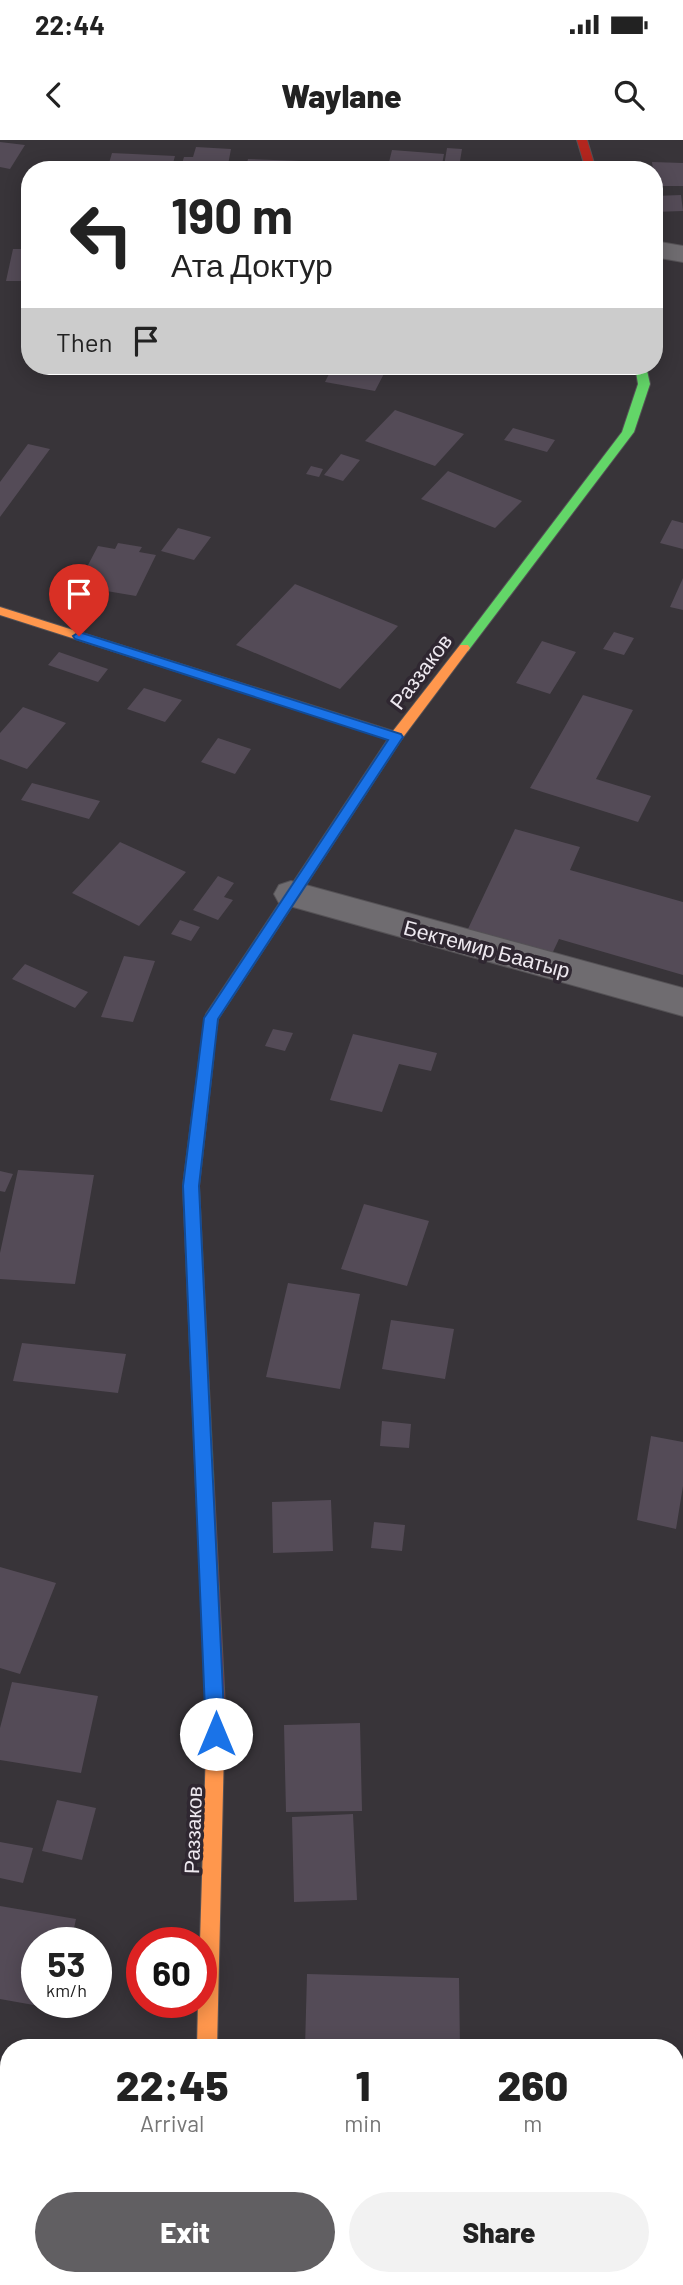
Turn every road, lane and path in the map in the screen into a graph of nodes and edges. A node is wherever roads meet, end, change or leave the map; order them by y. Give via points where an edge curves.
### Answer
1 (582, 140) edge
2 (588, 161) edge
3 (663, 251) edge
4 (683, 254) edge
5 (642, 375) edge
6 (0, 611) edge
7 (396, 737) junction
8 (291, 894) junction
9 (683, 1002) edge
10 (207, 2039) edge

1 - 2 main road
3 - 4 street
5 - 7 main road, Раззаков via 628,432
6 - 7 main road
7 - 8 main road, Раззаков
8 - 9 street, Бектемир Баатыр
8 - 10 main road, Раззаков via 211,1018 191,1186 216,1708

